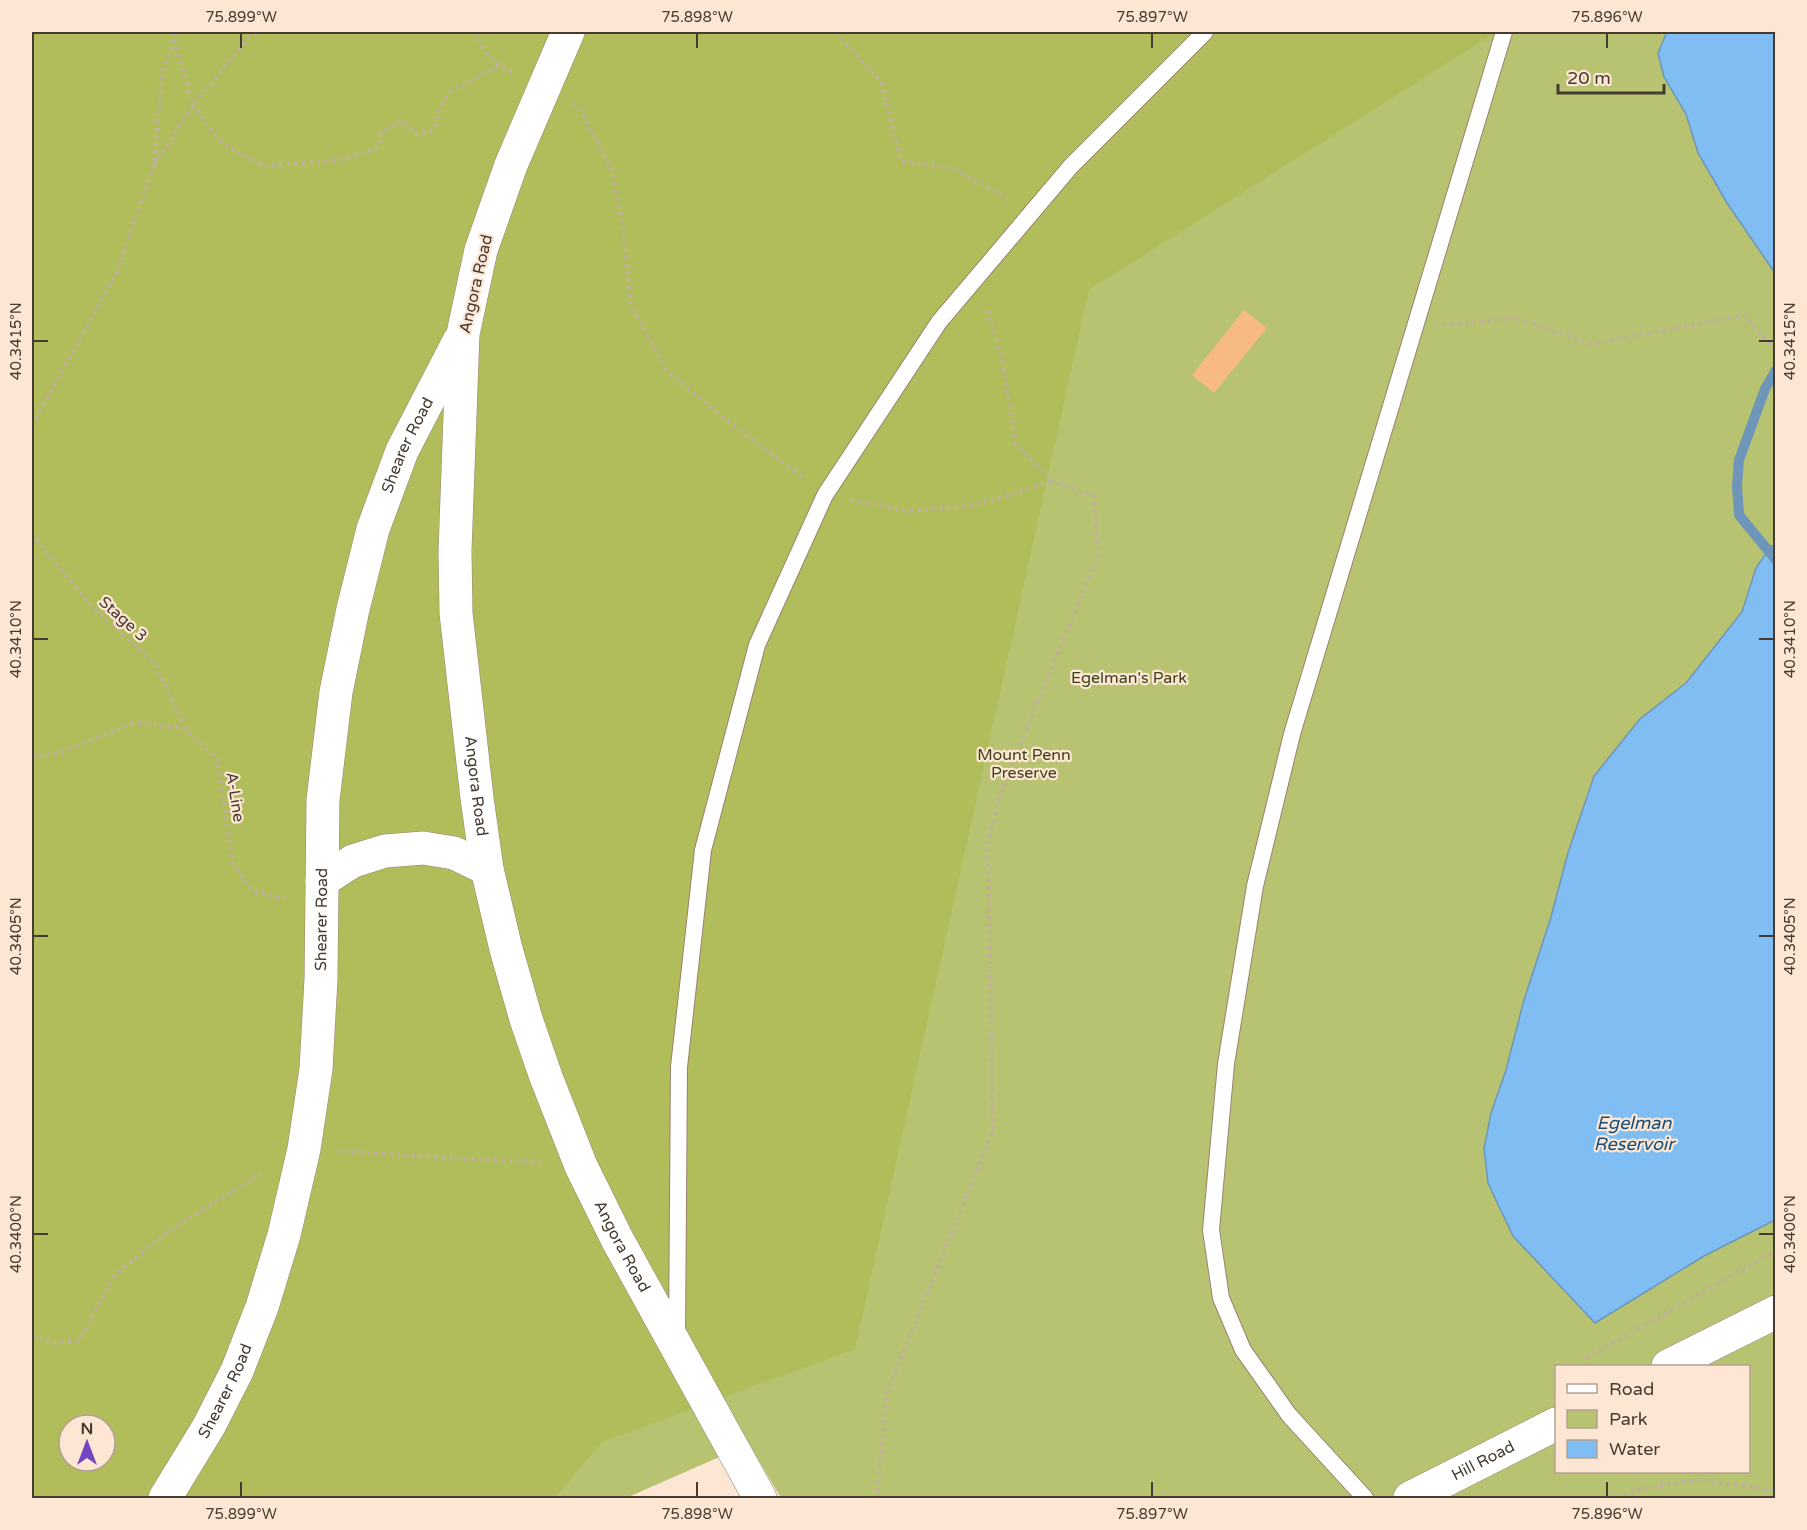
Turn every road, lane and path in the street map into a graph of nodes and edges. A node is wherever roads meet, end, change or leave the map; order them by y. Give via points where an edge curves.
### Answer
1 (172, 32) edge
2 (177, 32) edge
3 (257, 32) edge
4 (476, 32) edge
5 (568, 32) edge
6 (836, 32) edge
7 (1205, 32) edge
8 (1504, 32) edge
9 (175, 39) junction
10 (498, 66) junction
11 (544, 86) junction
12 (193, 106) junction
13 (154, 166) junction
14 (1032, 212) junction
15 (976, 278) junction
16 (1415, 328) junction
17 (463, 334) junction
18 (1776, 351) edge
19 (32, 425) edge
20 (1052, 481) junction
21 (825, 495) junction
22 (32, 534) edge
23 (185, 729) junction
24 (32, 756) edge
25 (487, 869) junction
26 (322, 881) junction
27 (304, 1149) junction
28 (581, 1166) junction
29 (1776, 1251) edge
30 (1776, 1312) edge
31 (32, 1335) edge
32 (677, 1348) junction
33 (1587, 1365) edge
34 (1670, 1365) edge
35 (1555, 1425) edge
36 (1776, 1490) edge
37 (165, 1498) edge
38 (760, 1498) edge
39 (877, 1498) edge
40 (1365, 1498) edge
41 (1410, 1498) edge
42 (1617, 1498) edge

1 - 9 path
2 - 9 path
3 - 12 path
4 - 10 path
5 - 11 street, Angora Road
6 - 14 path via 880,82 901,160 951,168
7 - 14 lane via 1071,166
8 - 16 lane
9 - 12 path
9 - 13 path via 162,75
10 - 11 path
10 - 12 path via 446,94 433,130 417,134 403,121 382,131 376,148 339,160 264,166 223,144
11 - 17 street, Angora Road via 481,250
11 - 21 path via 580,109 610,168 623,229 631,305 668,371
12 - 13 path
13 - 19 path via 116,274
14 - 15 lane
15 - 20 path via 1002,357 1015,442
15 - 21 lane via 939,322
16 - 18 path via 1516,318 1591,344 1744,315
16 - 40 lane via 1292,734 1255,886 1226,1064 1211,1230 1221,1298 1243,1350 1289,1415
17 - 25 street, Angora Road via 456,613
17 - 26 street, Shearer Road via 402,451 370,540 336,692 323,800
20 - 21 path via 974,506 906,511
20 - 39 path via 1094,496 1098,556 1000,794 988,843 993,1131 886,1395
21 - 32 lane via 757,645 703,850 679,1067
22 - 23 path, Stage 3 via 89,604 155,664
23 - 24 path via 136,722 56,754
23 - 26 path, A-Line via 217,759 233,863 252,891 281,898
25 - 26 street via 454,853 423,848 385,851 353,861
25 - 28 street, Angora Road via 526,1019
26 - 27 street, Shearer Road via 315,1069
27 - 28 path
27 - 31 path via 168,1231 114,1276 80,1340 54,1343
27 - 37 street, Shearer Road via 284,1235 237,1371
28 - 32 street, Angora Road
29 - 33 path via 1586,1358
30 - 34 street
32 - 38 street, Angora Road
35 - 41 street, Hill Road
36 - 42 path via 1698,1480 1641,1489

